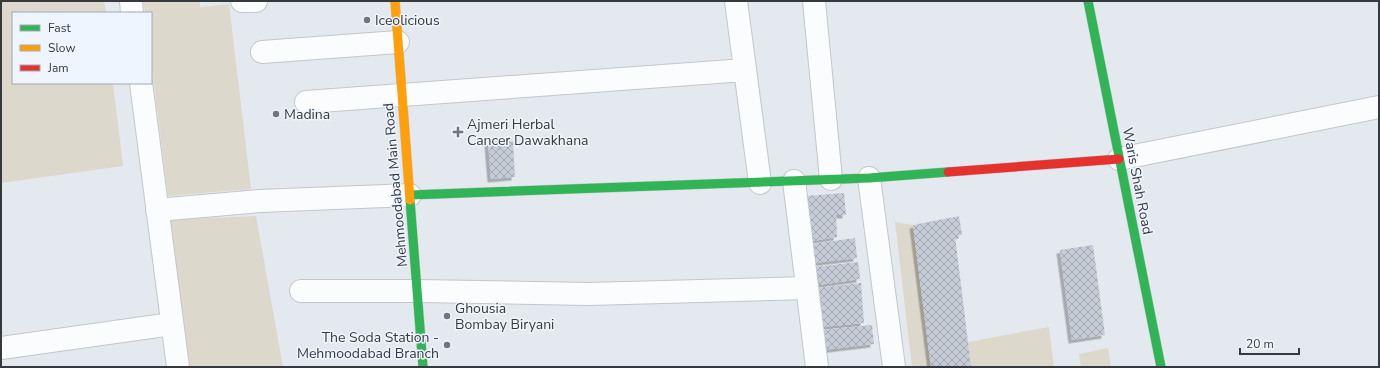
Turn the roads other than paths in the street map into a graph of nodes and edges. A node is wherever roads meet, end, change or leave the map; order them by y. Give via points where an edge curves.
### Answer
1 (131, 1) edge
2 (256, 1) edge
3 (395, 1) edge
4 (736, 1) edge
5 (814, 1) edge
6 (1088, 1) edge
7 (242, 2) edge
8 (132, 12) edge
9 (398, 42) junction
10 (262, 52) dead end
11 (745, 70) junction
12 (141, 84) edge
13 (402, 95) junction
14 (306, 102) dead end
15 (1379, 107) edge
16 (1119, 160) junction
17 (869, 178) junction
18 (831, 179) junction
19 (794, 181) junction
20 (760, 182) junction
21 (410, 195) junction
22 (158, 210) junction
23 (807, 288) junction
24 (301, 291) dead end
25 (418, 291) junction
26 (172, 324) junction
27 (1, 348) edge
28 (178, 367) edge
29 (423, 367) edge
30 (817, 367) edge
31 (894, 367) edge
32 (1161, 367) edge

1 - 8 street
2 - 7 street
3 - 9 main road, Mehmoodabad Main Road
4 - 11 street
5 - 18 street
6 - 16 main road, Waris Shah Road
9 - 10 street
9 - 13 main road, Mehmoodabad Main Road
11 - 13 street
11 - 20 street
12 - 22 street
13 - 14 street
13 - 21 main road, Mehmoodabad Main Road
15 - 16 street
16 - 17 main road
16 - 32 main road, Waris Shah Road
17 - 18 main road
17 - 31 street
18 - 19 main road
19 - 20 main road
19 - 23 street
20 - 21 main road
21 - 22 street via 260,201
21 - 25 main road, Mehmoodabad Main Road
22 - 26 street
23 - 25 street via 589,294
23 - 30 street
24 - 25 street
25 - 29 main road, Mehmoodabad Main Road
26 - 27 street
26 - 28 street

